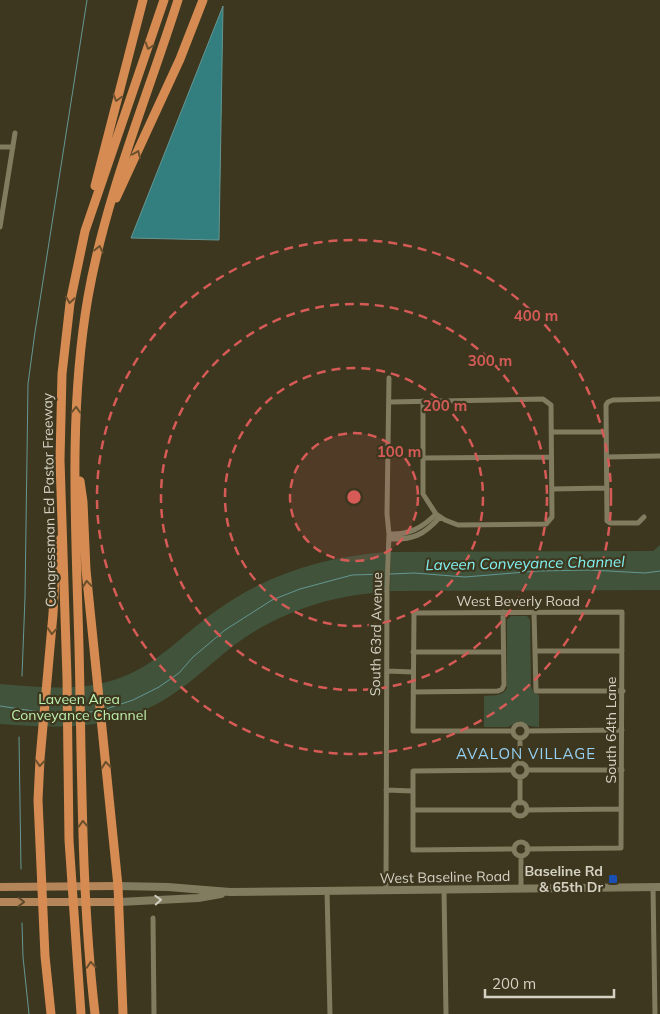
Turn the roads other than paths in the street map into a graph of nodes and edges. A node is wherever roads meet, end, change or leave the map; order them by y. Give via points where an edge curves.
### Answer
1 (143, 0) edge
2 (164, 0) edge
3 (178, 0) edge
4 (203, 0) edge
5 (15, 133) dead end
6 (0, 147) edge
7 (12, 147) junction
8 (108, 214) junction
9 (89, 218) junction
10 (0, 226) edge
11 (390, 378) dead end
12 (660, 399) edge
13 (423, 401) junction
14 (389, 402) junction
15 (551, 432) junction
16 (606, 432) junction
17 (660, 456) edge
18 (551, 457) junction
19 (607, 457) junction
20 (423, 458) junction
21 (75, 459) junction
22 (60, 460) junction
23 (607, 488) junction
24 (552, 489) junction
25 (438, 515) junction
26 (644, 517) dead end
27 (389, 537) junction
28 (503, 612) junction
29 (534, 612) junction
30 (622, 612) joint
31 (535, 651) junction
32 (622, 651) junction
33 (413, 652) junction
34 (503, 652) junction
35 (387, 671) junction
36 (413, 672) junction
37 (622, 691) junction
38 (413, 692) junction
39 (622, 730) junction
40 (513, 731) junction
41 (527, 731) junction
42 (520, 738) junction
43 (520, 763) junction
44 (513, 770) junction
45 (527, 770) junction
46 (622, 770) junction
47 (520, 777) junction
48 (386, 790) junction
49 (413, 790) junction
50 (520, 802) junction
51 (621, 809) junction
52 (413, 810) junction
53 (513, 810) junction
54 (527, 810) junction
55 (514, 849) junction
56 (527, 849) junction
57 (521, 856) junction
58 (41, 886) junction
59 (118, 886) junction
60 (0, 887) edge
61 (656, 887) edge
62 (521, 889) junction
63 (386, 890) junction
64 (444, 890) junction
65 (327, 891) junction
66 (230, 892) junction
67 (0, 902) edge
68 (42, 902) junction
69 (119, 902) junction
70 (153, 918) dead end
71 (51, 1014) edge
72 (81, 1014) edge
73 (96, 1014) edge
74 (123, 1014) edge
75 (154, 1014) edge
76 (330, 1014) edge
77 (446, 1014) edge
78 (655, 1014) edge

1 -> 9 highway
2 -> 9 highway, Congressman Ed Pastor Freeway
3 - 8 highway, Congressman Ed Pastor Freeway
8 -> 4 highway via 125,182
5 - 7 street
6 - 7 street
7 - 10 street
21 -> 8 highway, Congressman Ed Pastor Freeway via 82,334 88,293
9 -> 22 highway, Congressman Ed Pastor Freeway via 74,277 67,323
11 - 14 street, South 63rd Avenue
12 - 16 street via 608,402
13 - 14 street
13 - 15 street via 543,400 551,405
13 - 20 street
14 - 27 street, South 63rd Avenue
15 - 16 street
15 - 18 street
16 - 19 street
17 - 19 street
18 - 20 street
18 - 24 street
19 - 23 street
20 - 25 street via 424,494
59 -> 21 highway via 86,570 83,502
73 -> 21 highway, Congressman Ed Pastor Freeway via 85,872
22 -> 58 highway via 53,614 38,800
22 - 72 highway, Congressman Ed Pastor Freeway via 70,873
23 - 24 street
23 - 26 street via 610,523 638,523
24 - 25 street via 552,517 546,524 458,525
25 - 27 street via 432,526 419,535 399,539
27 - 35 street, South 63rd Avenue
28 - 29 street, West Beverly Road
28 - 33 street, West Beverly Road via 414,613
28 - 34 street
29 - 30 street, West Beverly Road
29 - 31 street
30 - 32 street, South 64th Lane
31 - 32 street
31 - 37 street via 536,691
32 - 37 street, South 64th Lane
33 - 34 street
33 - 36 street
34 - 38 street via 504,685 498,691
35 - 36 street
35 - 48 street, South 63rd Avenue
36 - 38 street
37 - 39 street, South 64th Lane
38 - 40 street via 413,731
39 - 41 street
39 - 46 street, South 64th Lane
40 - 41 street via 521,724
40 - 42 street
41 - 42 street
42 - 43 street
43 - 44 street
43 - 45 street
44 - 47 street
44 - 49 street via 413,771
45 - 46 street
45 - 47 street
46 - 51 street, South 64th Lane
47 - 50 street
48 - 49 street
48 - 63 street, South 63rd Avenue
49 - 52 street
50 - 53 street
50 - 54 street via 526,805
51 - 54 street
51 - 56 street, South 64th Lane via 621,848
52 - 53 street
52 - 55 street via 413,850
53 - 54 street via 519,816 526,814
55 - 56 street via 516,844 522,843
55 - 57 street
56 - 57 street
57 - 62 street
58 - 59 main road
58 - 60 main road
58 - 68 highway
59 - 66 main road, West Baseline Road
59 - 69 highway
61 - 62 main road, West Baseline Road
61 - 78 street
62 - 64 main road, West Baseline Road
63 - 64 main road, West Baseline Road
63 - 65 main road, West Baseline Road
64 - 77 street
65 - 66 main road, West Baseline Road
65 - 76 street
69 -> 66 main road, West Baseline Road via 198,898
67 -> 68 main road
68 - 69 main road
68 - 71 highway
69 - 74 highway
70 - 75 street

